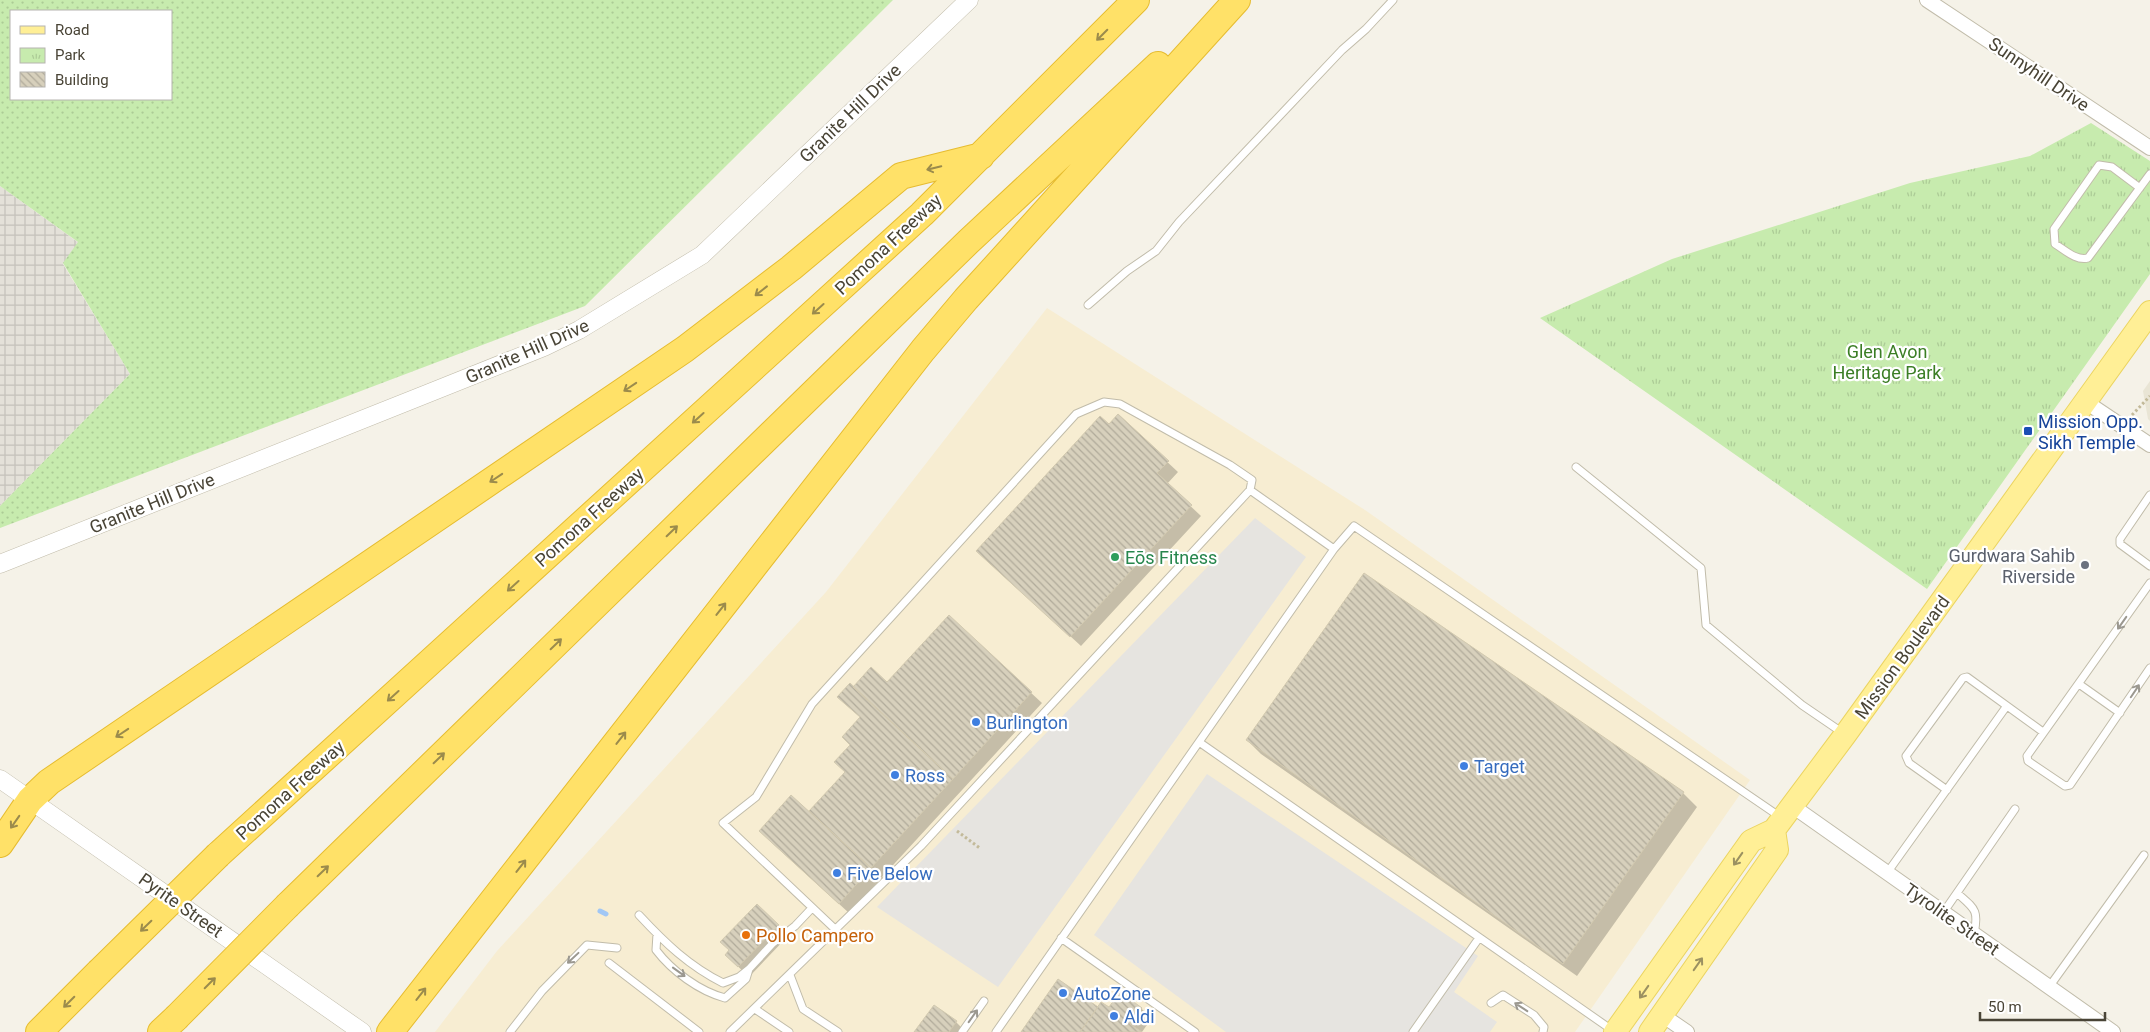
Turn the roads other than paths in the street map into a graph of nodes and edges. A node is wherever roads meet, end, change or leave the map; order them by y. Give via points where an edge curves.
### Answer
1 (969, 0) edge
2 (1136, 0) edge
3 (1227, 0) edge
4 (1238, 0) edge
5 (1393, 0) edge
6 (1927, 0) edge
7 (2150, 148) edge
8 (981, 156) junction
9 (2150, 174) edge
10 (2140, 188) junction
11 (1088, 305) dead end
12 (2150, 312) edge
13 (2086, 402) junction
14 (2150, 445) edge
15 (1576, 467) dead end
16 (1250, 490) junction
17 (2150, 495) edge
18 (1334, 549) junction
19 (0, 564) edge
20 (2150, 566) edge
21 (2150, 583) edge
22 (2150, 668) edge
23 (2079, 684) junction
24 (2006, 707) junction
25 (2120, 713) junction
26 (2043, 732) junction
27 (1845, 735) junction
28 (1198, 742) junction
29 (0, 779) edge
30 (1947, 790) junction
31 (30, 800) junction
32 (2015, 810) dead end
33 (1782, 818) junction
34 (0, 844) edge
35 (2144, 856) dead end
36 (1887, 874) junction
37 (1957, 893) junction
38 (812, 908) junction
39 (1943, 913) junction
40 (640, 915) dead end
41 (836, 930) junction
42 (657, 934) junction
43 (1974, 935) junction
44 (1061, 938) junction
45 (1479, 938) junction
46 (617, 948) dead end
47 (609, 963) dead end
48 (749, 969) junction
49 (790, 975) junction
50 (2049, 987) junction
51 (984, 1001) dead end
52 (1491, 1003) dead end
53 (755, 1009) junction
54 (1656, 1023) edge
55 (169, 1025) edge
56 (690, 1025) junction
57 (39, 1032) edge
58 (362, 1032) edge
59 (390, 1032) edge
60 (510, 1032) edge
61 (685, 1032) edge
62 (700, 1032) edge
63 (730, 1032) edge
64 (789, 1032) edge
65 (838, 1032) edge
66 (962, 1032) edge
67 (996, 1032) edge
68 (1195, 1032) edge
69 (1413, 1032) edge
70 (1543, 1032) edge
71 (1615, 1032) edge
72 (1687, 1032) edge
73 (2113, 1032) edge

1 - 19 street, Granite Hill Drive via 702,255 579,330 429,394
2 -> 8 highway, Pomona Freeway
55 -> 3 highway, bridge via 968,242
59 -> 4 highway via 923,350
5 - 11 lane via 1342,50 1156,251
6 - 7 street, Sunnyhill Drive
8 -> 31 highway via 901,176 791,268 685,350 48,782
8 -> 57 highway, Pomona Freeway, bridge via 922,214 218,855
9 - 10 lane
10 - 10 lane via 2088,258 2083,260 2073,256 2055,244 2054,230 2099,164 2112,167
12 - 13 main road, Mission Boulevard
13 - 14 street
13 - 27 main road, Mission Boulevard
15 - 27 lane via 1701,568 1706,625 1802,705
16 - 18 lane
16 - 38 lane via 1252,480 1230,464 1120,404 1104,402 1076,414 812,704 756,797 723,823
16 - 41 lane via 921,846
17 - 20 lane via 2120,539 2120,544
18 - 28 lane
18 - 33 lane via 1354,526
21 -> 23 lane
25 -> 22 lane
23 - 25 lane
23 - 26 lane
24 - 26 lane
24 - 30 lane
24 - 30 lane via 1966,677 1963,678 1906,756 1909,763
25 - 26 lane via 2070,785 2065,786 2028,761 2027,756
27 - 33 main road, Mission Boulevard
28 - 44 lane
28 - 45 lane
29 - 31 street, Pyrite Street
30 - 36 lane
31 -> 34 highway
31 - 58 street, Pyrite Street
32 - 37 lane
33 - 36 street, Tyrolite Street
54 -> 33 main road via 1777,850
33 -> 71 main road, Mission Boulevard via 1751,841
35 - 50 lane
36 - 39 street, Tyrolite Street
37 - 39 lane
37 - 43 lane via 1974,908 1977,918
38 - 41 lane
38 - 48 lane
39 - 43 street, Tyrolite Street
40 - 42 lane
41 - 49 lane
42 - 48 lane via 689,963 723,983
42 -> 48 lane via 656,950 666,963 712,994 725,998 746,978
43 - 50 street, Tyrolite Street
44 - 67 lane
44 - 68 lane
45 - 69 lane
45 - 71 lane
46 -> 60 lane via 587,945 542,991
47 - 56 lane
49 - 53 lane
49 - 65 lane via 803,1009
50 - 73 street, Tyrolite Street
66 -> 51 lane
70 -> 52 lane via 1544,1027 1534,1015 1503,995
53 - 63 lane
53 - 64 lane
54 - 72 street
56 - 61 lane
56 - 62 lane

